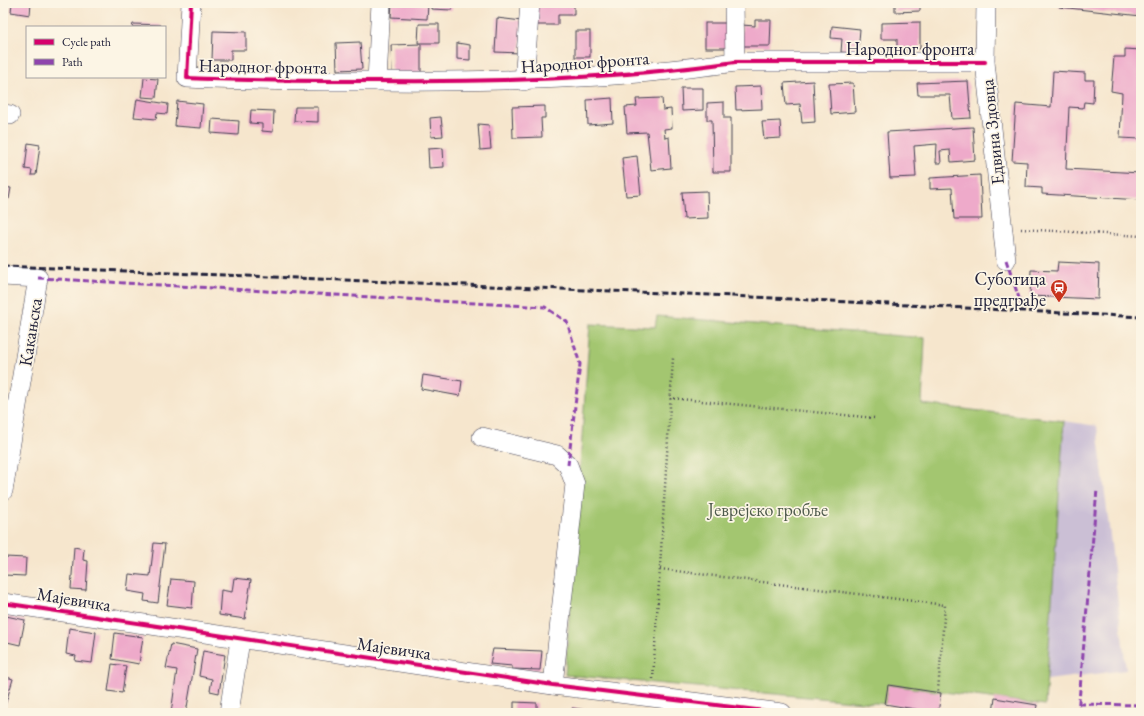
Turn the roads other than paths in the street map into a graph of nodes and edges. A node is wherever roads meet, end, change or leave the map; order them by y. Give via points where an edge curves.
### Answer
1 (192, 3) edge
2 (381, 3) edge
3 (530, 3) edge
4 (734, 3) edge
5 (986, 3) edge
6 (735, 62) junction
7 (985, 62) junction
8 (377, 81) junction
9 (524, 81) junction
10 (1006, 260) dead end
11 (3, 276) edge
12 (482, 437) dead end
13 (3, 491) edge
14 (3, 603) edge
15 (240, 640) junction
16 (553, 685) junction
17 (229, 713) edge
18 (782, 713) edge

1 - 8 street, Народног фронта via 187,78 247,81
2 - 8 street
3 - 9 street, Народног фронта
4 - 6 street
5 - 7 street, Едвина Здовца
6 - 7 street, Народног фронта
6 - 9 street, Народног фронта via 702,67
7 - 10 street, Едвина Здовца
8 - 9 street, Народног фронта
11 - 13 street, Какањска via 38,278
12 - 16 street via 556,455 568,465 575,484
14 - 15 street, Мајевичка
15 - 16 street, Мајевичка
15 - 17 street
16 - 18 street, Мајевичка

